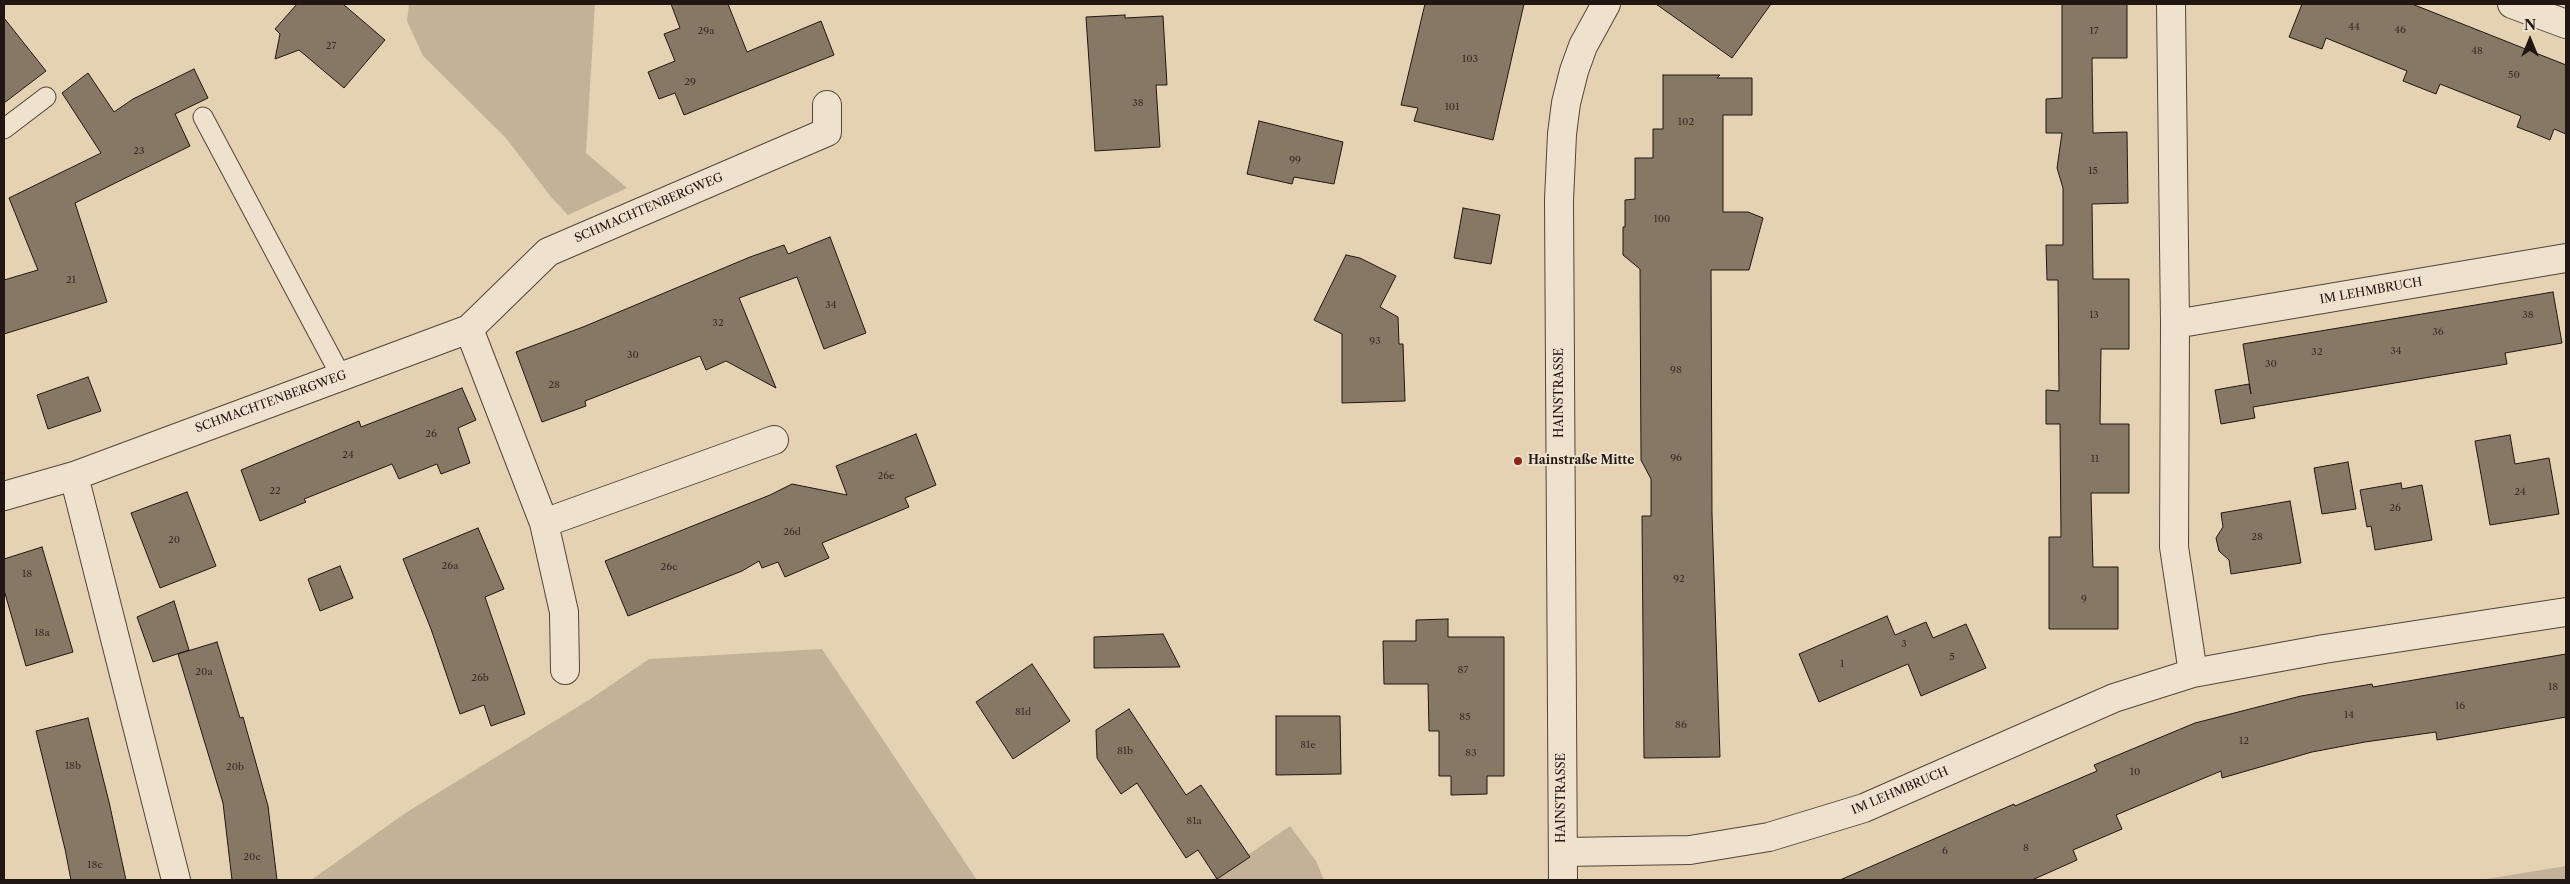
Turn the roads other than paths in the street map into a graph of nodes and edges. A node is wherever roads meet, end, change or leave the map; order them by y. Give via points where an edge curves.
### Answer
1 (1606, 4) edge
2 (2171, 4) edge
3 (2512, 4) edge
4 (2566, 24) edge
5 (46, 97) dead end
6 (827, 105) dead end
7 (202, 117) dead end
8 (4, 129) edge
9 (2566, 258) edge
10 (2175, 324) junction
11 (469, 329) junction
12 (342, 376) junction
13 (774, 440) dead end
14 (74, 476) junction
15 (4, 496) edge
16 (544, 523) junction
17 (2566, 612) edge
18 (565, 670) dead end
19 (2193, 673) junction
20 (1563, 852) junction
21 (176, 880) edge
22 (1563, 880) edge

1 - 20 street, HAINSTRASSE via 1583,46 1574,72 1562,134 1559,210
2 - 10 street
3 - 4 street
5 - 8 lane
6 - 11 street, SCHMACHTENBERGWEG via 827,132 548,252
7 - 12 lane
9 - 10 street, IM LEHMBRUCH
10 - 19 street via 2174,547
11 - 12 street, SCHMACHTENBERGWEG
11 - 16 street
12 - 14 street, SCHMACHTENBERGWEG
13 - 16 street
14 - 15 street, SCHMACHTENBERGWEG
14 - 21 street
16 - 18 street via 564,612
17 - 19 street, IM LEHMBRUCH via 2324,649
19 - 20 street, IM LEHMBRUCH via 2114,698 1864,808 1769,837 1690,850
20 - 22 street, HAINSTRASSE

